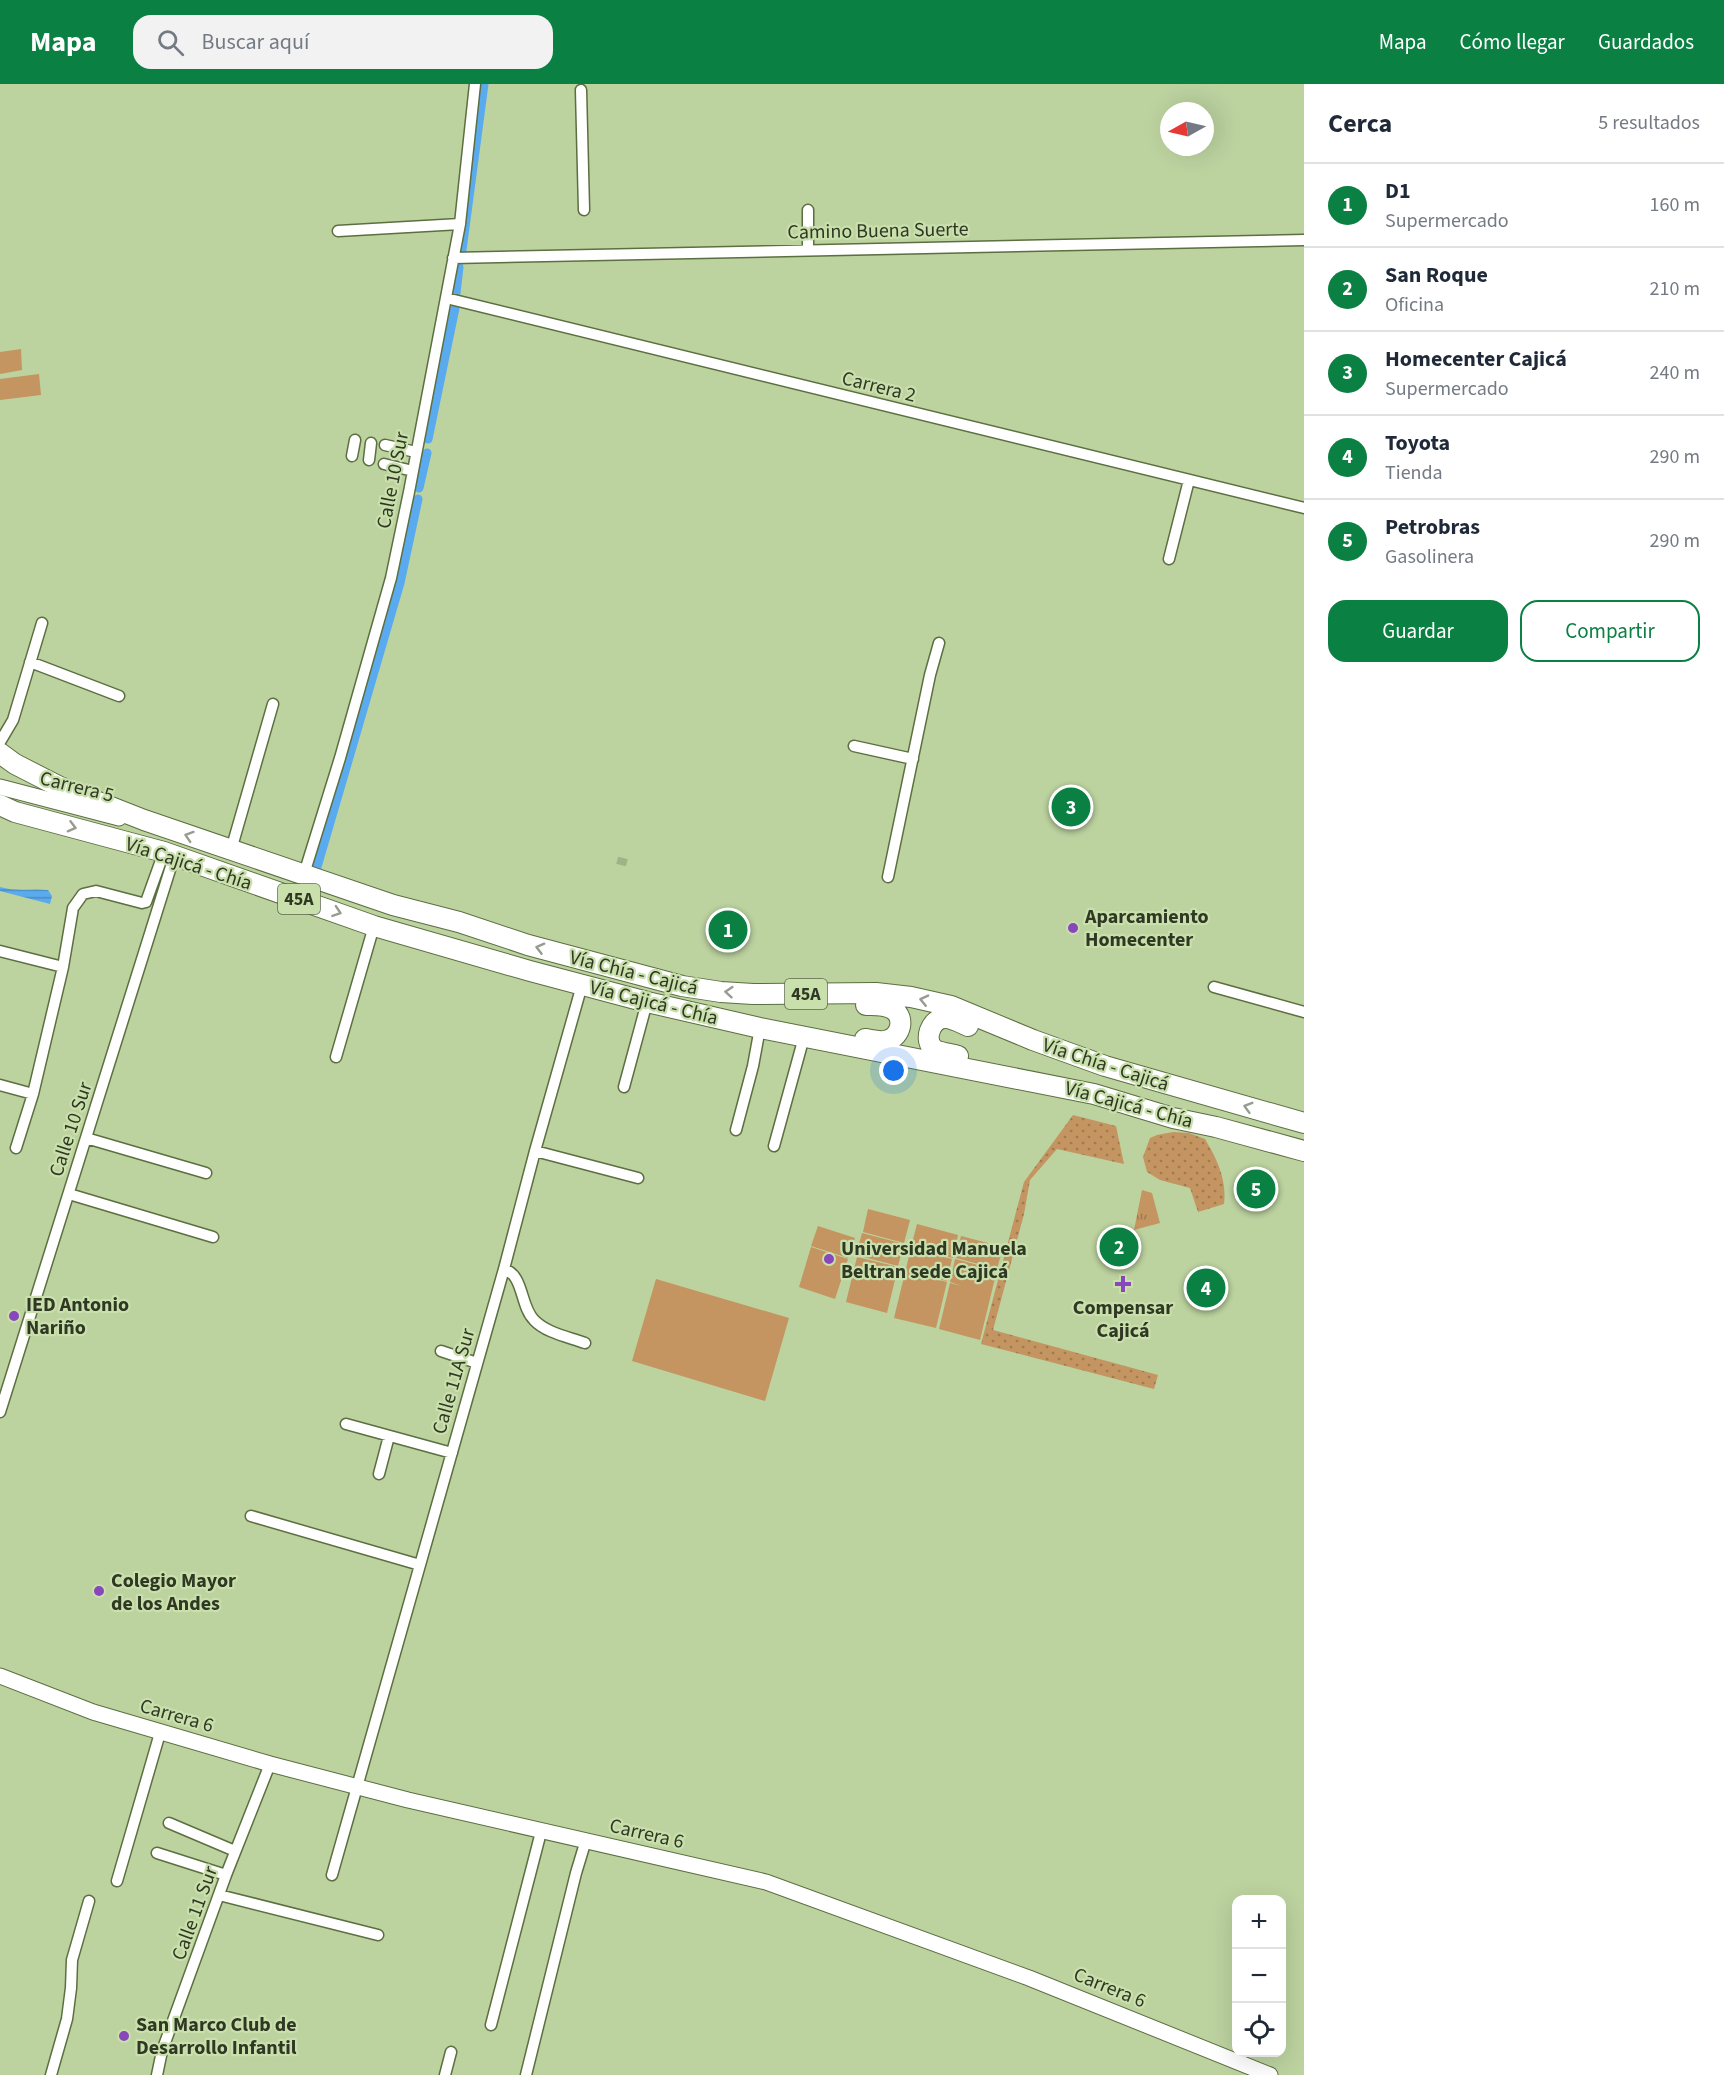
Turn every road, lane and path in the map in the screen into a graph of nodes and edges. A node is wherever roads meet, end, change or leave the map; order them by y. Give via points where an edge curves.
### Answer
1 (475, 84) edge
2 (581, 90) dead end
3 (584, 210) dead end
4 (808, 210) dead end
5 (460, 224) junction
6 (338, 231) dead end
7 (1304, 240) edge
8 (808, 249) junction
9 (453, 258) junction
10 (446, 298) junction
11 (355, 440) dead end
12 (371, 443) dead end
13 (417, 452) junction
14 (352, 456) dead end
15 (369, 460) dead end
16 (413, 471) junction
17 (1189, 480) junction
18 (1304, 508) edge
19 (1169, 559) dead end
20 (42, 623) dead end
21 (939, 643) dead end
22 (30, 662) junction
23 (119, 696) dead end
24 (273, 704) dead end
25 (0, 742) edge
26 (854, 746) dead end
27 (0, 753) edge
28 (914, 759) junction
29 (4, 801) edge
30 (144, 820) junction
31 (231, 850) junction
32 (169, 854) junction
33 (304, 874) junction
34 (888, 876) dead end
35 (374, 926) junction
36 (0, 951) edge
37 (63, 968) junction
38 (582, 985) junction
39 (1214, 987) dead end
40 (790, 994) junction
41 (647, 1002) junction
42 (1304, 1012) edge
43 (760, 1028) junction
44 (810, 1038) junction
45 (1033, 1040) junction
46 (336, 1057) dead end
47 (0, 1085) edge
48 (624, 1086) dead end
49 (33, 1094) junction
50 (1120, 1102) junction
51 (1304, 1123) edge
52 (736, 1130) dead end
53 (86, 1138) junction
54 (774, 1146) dead end
55 (16, 1148) dead end
56 (535, 1150) junction
57 (1304, 1151) edge
58 (206, 1173) dead end
59 (638, 1178) dead end
60 (69, 1194) junction
61 (213, 1238) dead end
62 (504, 1269) junction
63 (585, 1342) dead end
64 (441, 1351) dead end
65 (477, 1363) junction
66 (0, 1412) edge
67 (346, 1424) dead end
68 (389, 1436) junction
69 (452, 1453) junction
70 (379, 1474) dead end
71 (251, 1516) dead end
72 (420, 1565) junction
73 (0, 1676) edge
74 (160, 1733) junction
75 (270, 1764) junction
76 (357, 1786) junction
77 (169, 1823) dead end
78 (541, 1832) junction
79 (586, 1840) junction
80 (235, 1851) junction
81 (157, 1853) dead end
82 (226, 1875) junction
83 (332, 1875) dead end
84 (117, 1881) dead end
85 (219, 1895) junction
86 (89, 1901) dead end
87 (378, 1935) dead end
88 (491, 2025) dead end
89 (451, 2052) dead end
90 (51, 2075) edge
91 (157, 2075) edge
92 (445, 2075) edge
93 (526, 2075) edge
94 (1270, 2075) edge

1 - 5 street, Calle 10 Sur
2 - 3 street
4 - 8 street
5 - 6 street
5 - 9 street, Calle 10 Sur
7 - 8 street, Camino Buena Suerte
8 - 9 street, Camino Buena Suerte
9 - 10 street, Calle 10 Sur
10 - 13 street, Calle 10 Sur
10 - 17 street, Carrera 2
11 - 14 street
12 - 15 street
13 - 16 street, Calle 10 Sur
13 - 16 street via 390,446 388,465
16 - 33 street, Calle 10 Sur via 388,588
17 - 18 street, Carrera 2
17 - 19 street
20 - 22 street
21 - 28 street
22 - 23 street
22 - 25 street via 14,720
24 - 31 street
26 - 28 street
27 - 30 highway, 45A via 60,787
28 - 34 street
29 - 30 main road, Carrera 5 / 45A
29 -> 32 highway, Vía Cajicá - Chía / 45A
31 -> 30 highway, Vía Chía - Cajicá / 45A
31 - 33 highway, Vía Chía - Cajicá / 45A
32 -> 35 highway, Vía Cajicá - Chía / 45A
32 - 37 street via 146,902 96,891 83,894 73,908
32 - 53 street, Calle 10 Sur
40 -> 33 highway, Vía Chía - Cajicá / 45A via 682,986 528,945
35 - 38 highway, Vía Cajicá - Chía / 45A
35 - 46 street
36 - 37 street
37 - 49 street
38 - 41 highway, Vía Cajicá - Chía / 45A
38 - 56 street, Calle 11A Sur
39 - 42 street
40 - 44 highway via 810,1004 881,1005 893,1009 900,1024 894,1037 886,1041 829,1033
45 -> 40 highway, Vía Chía - Cajicá / 45A via 951,1006 911,997 876,993
41 - 43 highway, Vía Cajicá - Chía / 45A
41 - 48 street
43 - 44 highway, Vía Cajicá - Chía / 45A
43 - 52 street
44 - 50 highway, Vía Cajicá - Chía / 45A via 1048,1083
44 - 54 street
45 - 50 highway via 1007,1042 945,1018 937,1020 928,1035 935,1050 1107,1088
51 -> 45 highway, Vía Chía - Cajicá / 45A via 1105,1066
47 - 49 street
49 - 55 street
50 - 57 highway, Vía Cajicá - Chía / 45A
53 - 58 street
53 - 60 street, Calle 10 Sur
56 - 59 street
56 - 62 street, Calle 11A Sur
60 - 61 street
60 - 66 street, Calle 10 Sur
62 - 63 street via 514,1275 534,1320 558,1334
62 - 65 street, Calle 11A Sur
64 - 65 street
65 - 69 street, Calle 11A Sur
67 - 68 street
68 - 69 street
68 - 70 street
69 - 72 street, Calle 11A Sur
71 - 72 street
72 - 76 street, Calle 11A Sur
73 - 74 main road, Carrera 6
74 - 75 main road, Carrera 6
74 - 84 street
75 - 76 main road, Carrera 6
75 - 80 street, Calle 11 Sur
76 - 78 main road, Carrera 6
76 - 83 street, Calle 11A Sur
77 - 80 street
78 - 79 main road, Carrera 6
78 - 88 street
79 - 93 street
79 - 94 main road, Carrera 6 via 766,1882 1029,1977
80 - 82 street, Calle 11 Sur
81 - 82 street
82 - 85 street, Calle 11 Sur
85 - 87 street
85 - 91 street, Calle 11 Sur via 162,2051
86 - 90 street via 72,1960 67,2019
89 - 92 street

